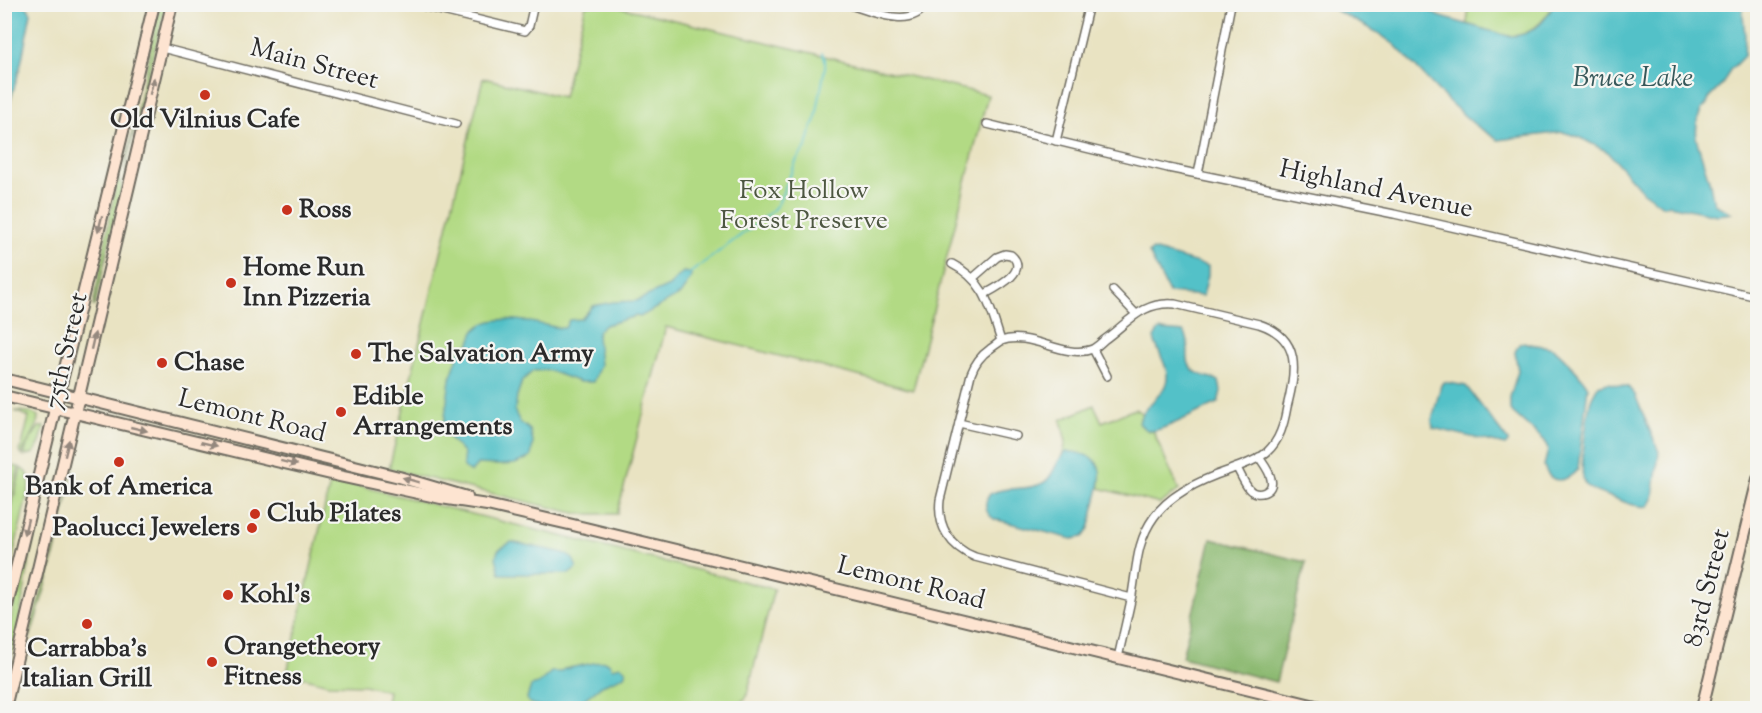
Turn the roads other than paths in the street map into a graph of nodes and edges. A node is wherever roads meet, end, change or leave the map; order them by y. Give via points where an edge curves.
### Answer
1 (172, 4) edge
2 (414, 4) edge
3 (534, 4) edge
4 (847, 4) edge
5 (925, 4) edge
6 (1089, 4) edge
7 (1231, 4) edge
8 (150, 7) edge
9 (162, 48) junction
10 (456, 124) dead end
11 (987, 124) dead end
12 (1056, 141) junction
13 (116, 156) junction
14 (1198, 174) junction
15 (129, 184) junction
16 (952, 264) dead end
17 (973, 278) junction
18 (1113, 290) dead end
19 (985, 294) junction
20 (1758, 297) edge
21 (1136, 314) junction
22 (1001, 341) junction
23 (1093, 349) junction
24 (1107, 376) dead end
25 (4, 379) edge
26 (58, 393) junction
27 (4, 396) edge
28 (79, 398) junction
29 (54, 409) junction
30 (75, 413) junction
31 (959, 423) junction
32 (1016, 436) dead end
33 (1259, 457) junction
34 (1237, 468) junction
35 (1758, 479) edge
36 (487, 504) junction
37 (1131, 598) junction
38 (4, 618) edge
39 (1118, 658) junction
40 (5, 708) edge
41 (1324, 708) edge
42 (1702, 708) edge

1 - 9 main road, 75th Street
2 - 3 street via 525,32
4 - 5 street via 903,19 915,16
6 - 12 street
7 - 14 street
8 - 13 main road, 75th Street
9 - 10 street, Main Street
15 -> 9 main road, 75th Street
11 - 12 street, Highland Avenue
12 - 14 street, Highland Avenue
13 - 15 main road via 120,173
13 -> 26 main road, 75th Street
14 - 20 street, Highland Avenue
28 -> 15 main road, 75th Street
16 - 17 street
17 - 19 street
17 - 19 street via 1001,255 1015,258 1014,275
18 - 21 street
19 - 22 street
21 - 23 street
21 - 33 street via 1157,305 1175,304 1259,324 1288,345 1294,381 1287,409 1277,440
22 - 23 street via 1022,340 1073,351
22 - 31 street via 977,361
23 - 24 street
25 - 26 main road, Lemont Road
26 - 28 main road, Lemont Road
26 - 29 main road, 75th Street
27 - 29 main road, Lemont Road
28 - 30 main road, 75th Street
36 -> 28 main road, Lemont Road via 399,477
29 - 30 main road, Lemont Road
29 -> 38 main road, 75th Street
30 -> 36 main road, Lemont Road via 403,491
40 -> 30 main road, 75th Street
31 - 32 street
31 - 37 street via 940,500 943,530 956,546 980,558
33 - 34 street
33 - 34 street via 1272,479 1267,492 1251,491
34 - 37 street via 1181,492 1154,517 1140,543
35 - 42 main road, 83rd Street
36 - 39 main road, Lemont Road
37 - 39 street
39 - 41 main road, Lemont Road

